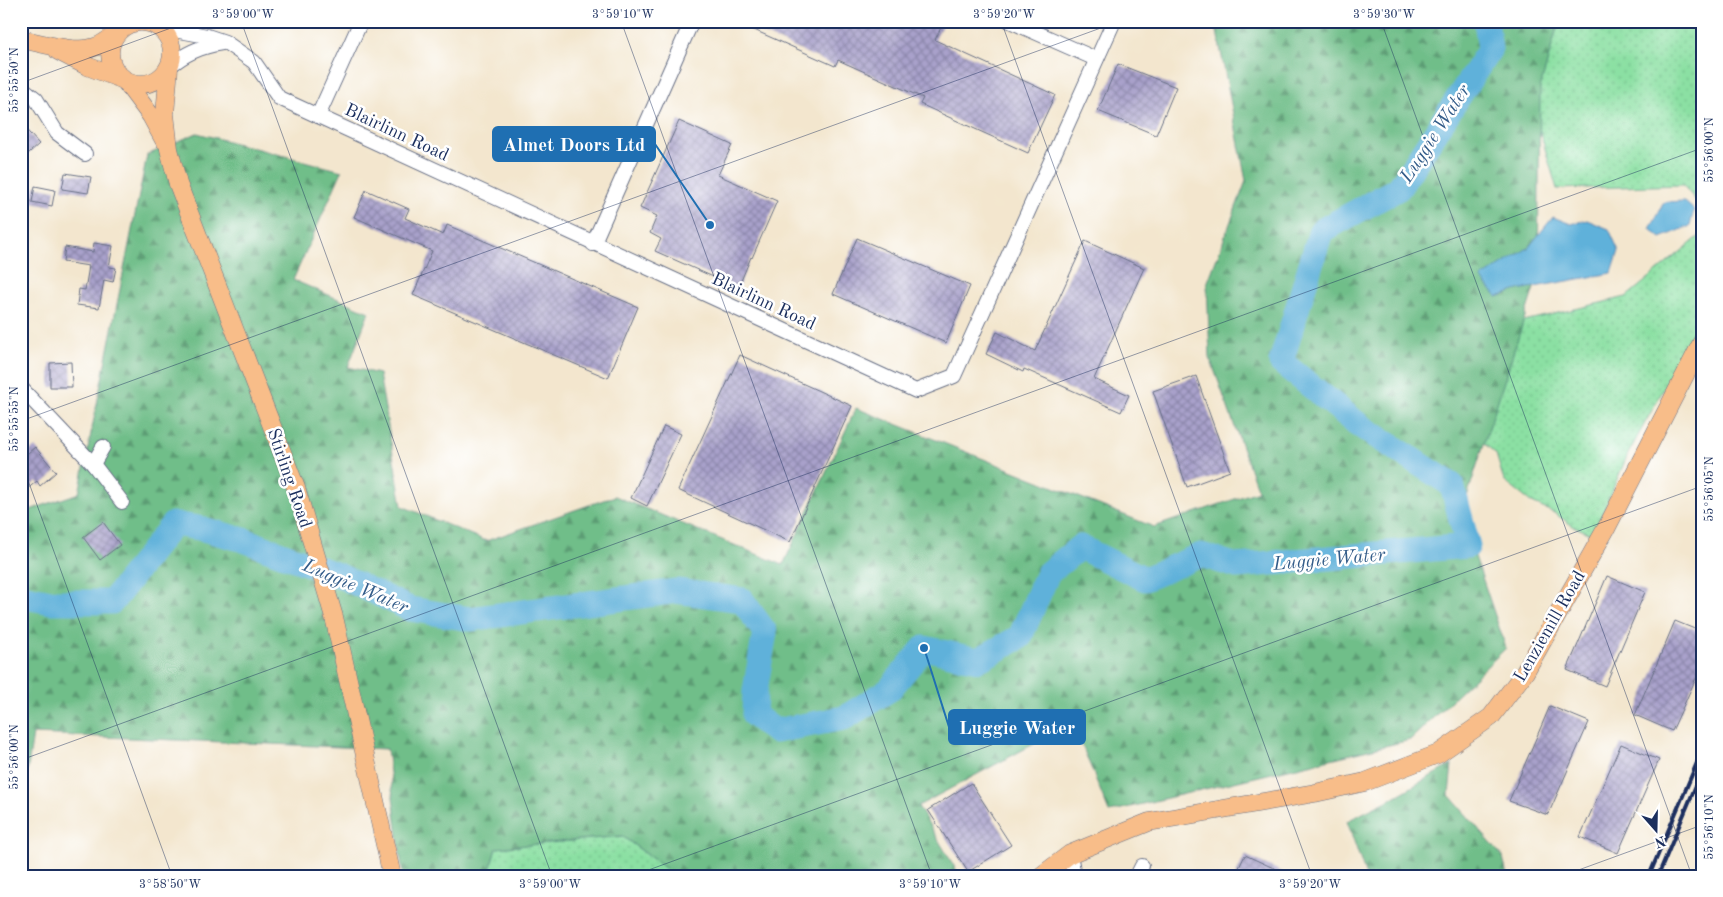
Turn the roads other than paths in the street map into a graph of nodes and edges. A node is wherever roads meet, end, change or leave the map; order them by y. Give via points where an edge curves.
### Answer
1 (361, 21) edge
2 (692, 21) edge
3 (1010, 21) edge
4 (1114, 21) edge
5 (158, 26) junction
6 (115, 35) junction
7 (21, 39) edge
8 (225, 42) junction
9 (44, 44) junction
10 (1096, 60) junction
11 (169, 68) junction
12 (124, 80) junction
13 (21, 87) edge
14 (318, 116) junction
15 (169, 149) junction
16 (85, 154) dead end
17 (594, 244) junction
18 (1702, 342) edge
19 (21, 388) edge
20 (103, 447) dead end
21 (93, 464) junction
22 (122, 502) dead end
23 (1070, 854) junction
24 (392, 876) edge
25 (1041, 876) edge
26 (1074, 876) edge

1 - 14 street
2 - 17 street
3 - 10 street
4 - 10 street, Blairlinn Road
5 - 6 main road via 136,22
5 - 8 street, Blairlinn Road
5 - 11 main road via 172,46
6 - 9 main road via 88,49
6 - 12 main road via 110,45 110,58 112,67
7 - 9 main road
8 - 11 street via 190,52
8 - 14 street, Blairlinn Road via 254,62 279,98
9 - 12 main road
10 - 17 street, Blairlinn Road via 954,376 916,391
11 - 12 main road via 162,77 149,84
11 - 15 main road, Stirling Road via 164,102
12 - 15 main road, Stirling Road via 151,116
13 - 16 street via 36,98 57,132
14 - 17 street, Blairlinn Road
15 - 24 main road, Stirling Road via 178,184 296,488 334,617
18 - 23 main road, Lenziemill Road via 1607,527 1526,672 1491,717 1438,754 1365,782 1149,822
19 - 21 street
20 - 21 street
21 - 22 street
23 - 25 main road, Lenziemill Road
23 - 26 street

